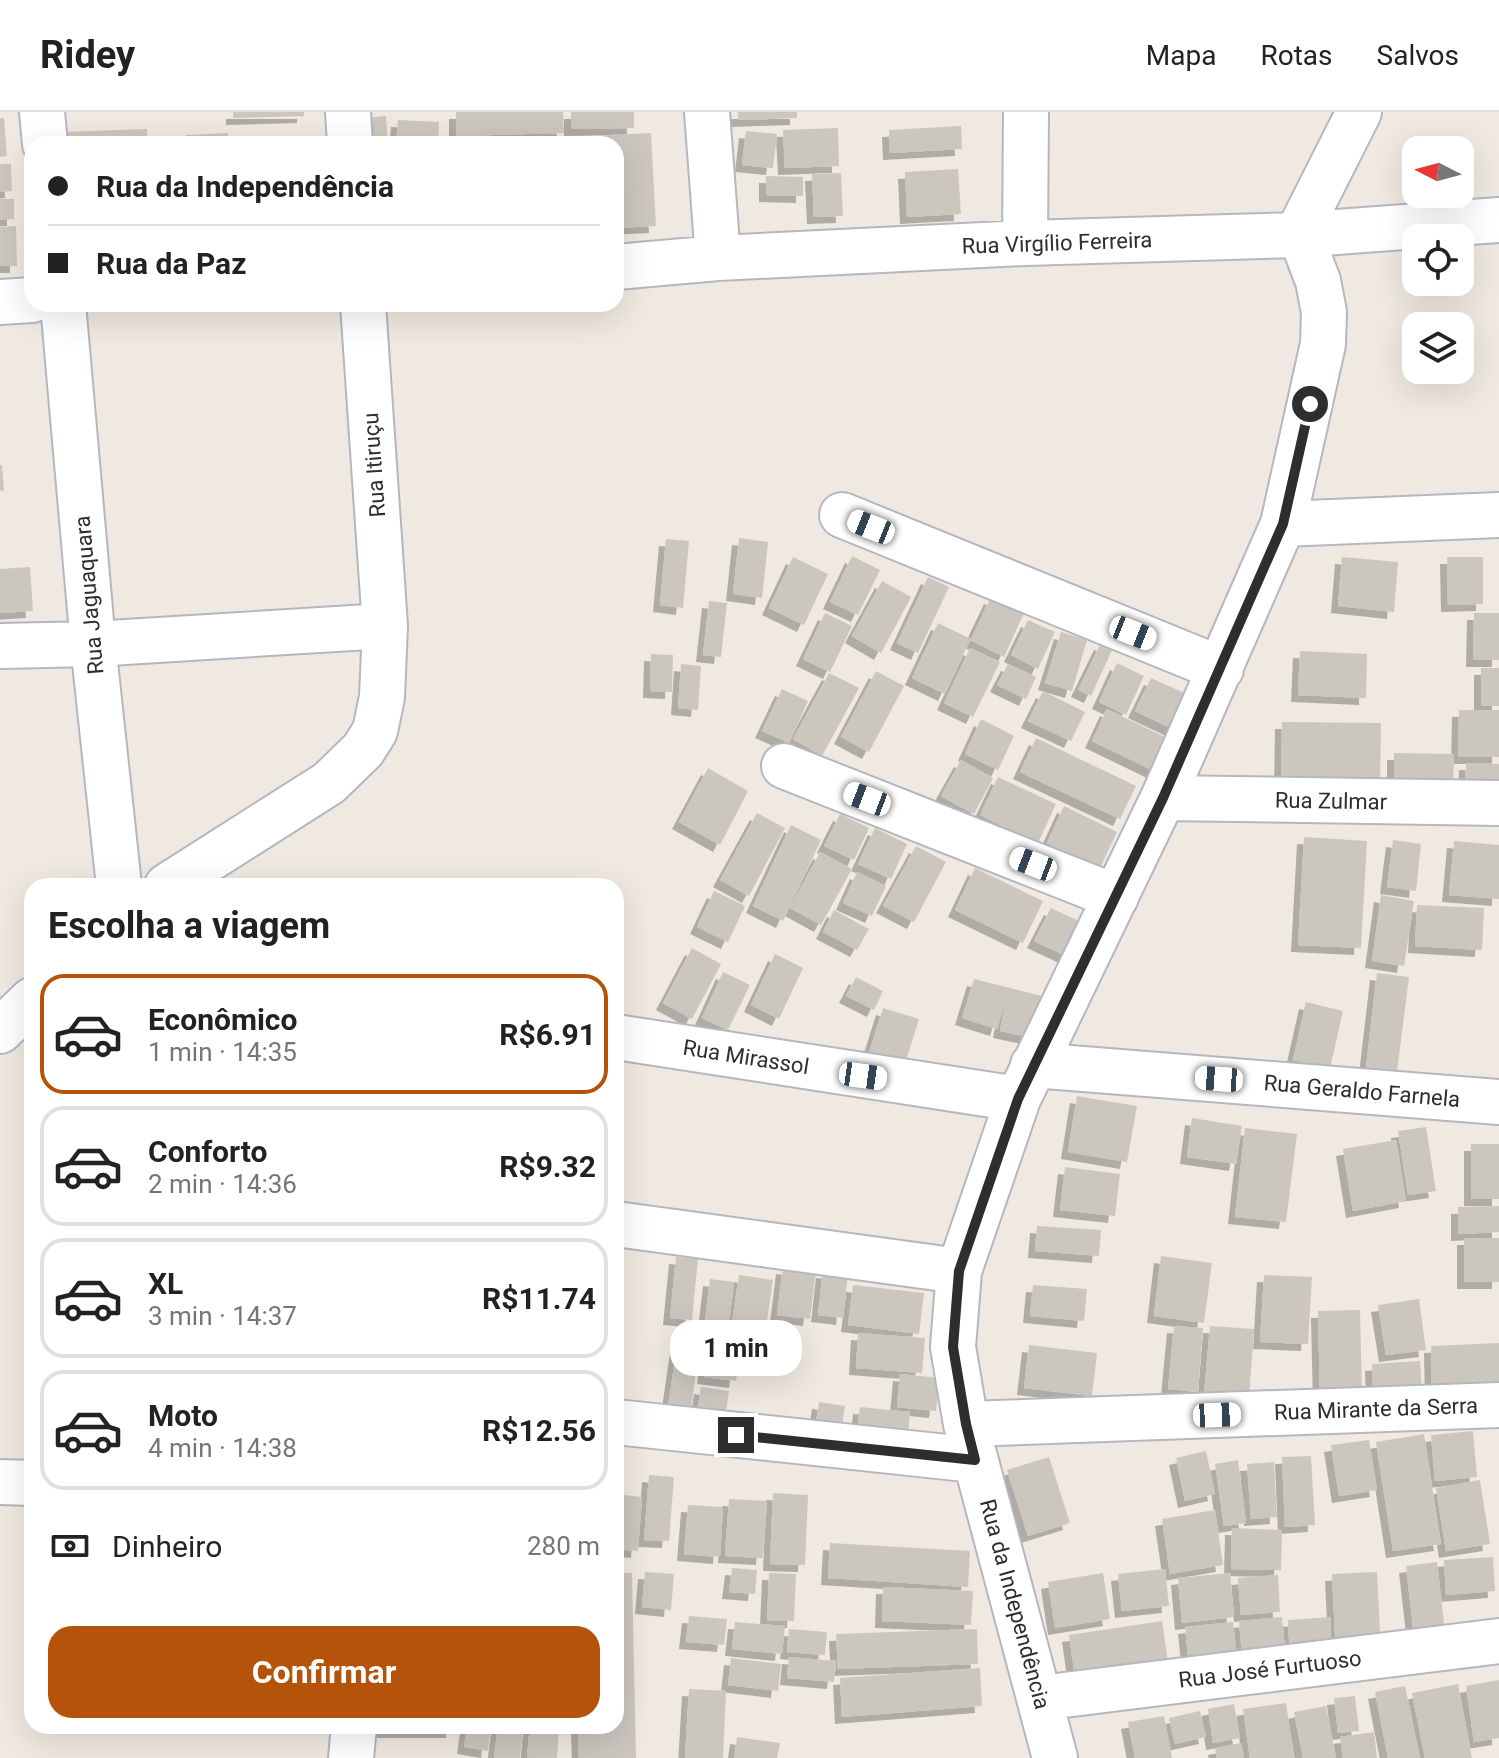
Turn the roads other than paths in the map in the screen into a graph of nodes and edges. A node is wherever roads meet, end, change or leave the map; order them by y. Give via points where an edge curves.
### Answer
1 (42, 112) edge
2 (348, 112) edge
3 (707, 112) edge
4 (1026, 112) edge
5 (1359, 112) edge
6 (44, 136) edge
7 (350, 136) edge
8 (1499, 220) edge
9 (1297, 235) junction
10 (1025, 243) junction
11 (718, 258) junction
12 (624, 266) edge
13 (24, 300) edge
14 (0, 302) edge
15 (64, 312) edge
16 (364, 312) edge
17 (842, 515) dead end
18 (1499, 515) edge
19 (1283, 524) junction
20 (385, 626) junction
21 (93, 644) junction
22 (0, 646) edge
23 (1221, 669) junction
24 (784, 766) dead end
25 (1163, 798) junction
26 (1499, 803) edge
27 (118, 878) edge
28 (180, 878) edge
29 (1116, 897) junction
30 (24, 1008) edge
31 (0, 1031) edge
32 (624, 1038) edge
33 (1025, 1082) junction
34 (1499, 1102) edge
35 (624, 1225) edge
36 (959, 1271) junction
37 (1499, 1405) edge
38 (624, 1422) edge
39 (970, 1442) junction
40 (0, 1482) edge
41 (24, 1483) edge
42 (1499, 1641) edge
43 (1040, 1698) junction
44 (353, 1734) edge
45 (351, 1758) edge
46 (1055, 1758) edge

1 - 6 street
2 - 7 street
3 - 11 street
4 - 10 street
5 - 9 street
8 - 9 street, Rua Virgílio Ferreira
9 - 10 street, Rua Virgílio Ferreira
9 - 19 street, Rua da Independência via 1318,281 1323,344
10 - 11 street, Rua Virgílio Ferreira
11 - 12 street, Rua Virgílio Ferreira
13 - 14 street
15 - 21 street, Rua Jaguaquara
16 - 20 street, Rua Itiruçu
17 - 23 street
18 - 19 street
19 - 23 street, Rua da Independência
20 - 21 street
20 - 28 street, Rua Itiruçu via 382,697 375,731 363,750 329,783
21 - 22 street
21 - 27 street, Rua Jaguaquara
23 - 25 street, Rua da Independência
24 - 29 street
25 - 26 street, Rua Zulmar
25 - 29 street, Rua da Independência
29 - 33 street, Rua da Independência
30 - 31 street
32 - 33 street, Rua Mirassol
33 - 34 street, Rua Geraldo Farnela
33 - 36 street, Rua da Independência
35 - 36 street
36 - 39 street, Rua da Independência via 953,1347
37 - 39 street, Rua Mirante da Serra
38 - 39 street, Rua Mirante da Serra
39 - 43 street, Rua da Independência
40 - 41 street
42 - 43 street, Rua José Furtuoso
43 - 46 street, Rua da Independência
44 - 45 street

